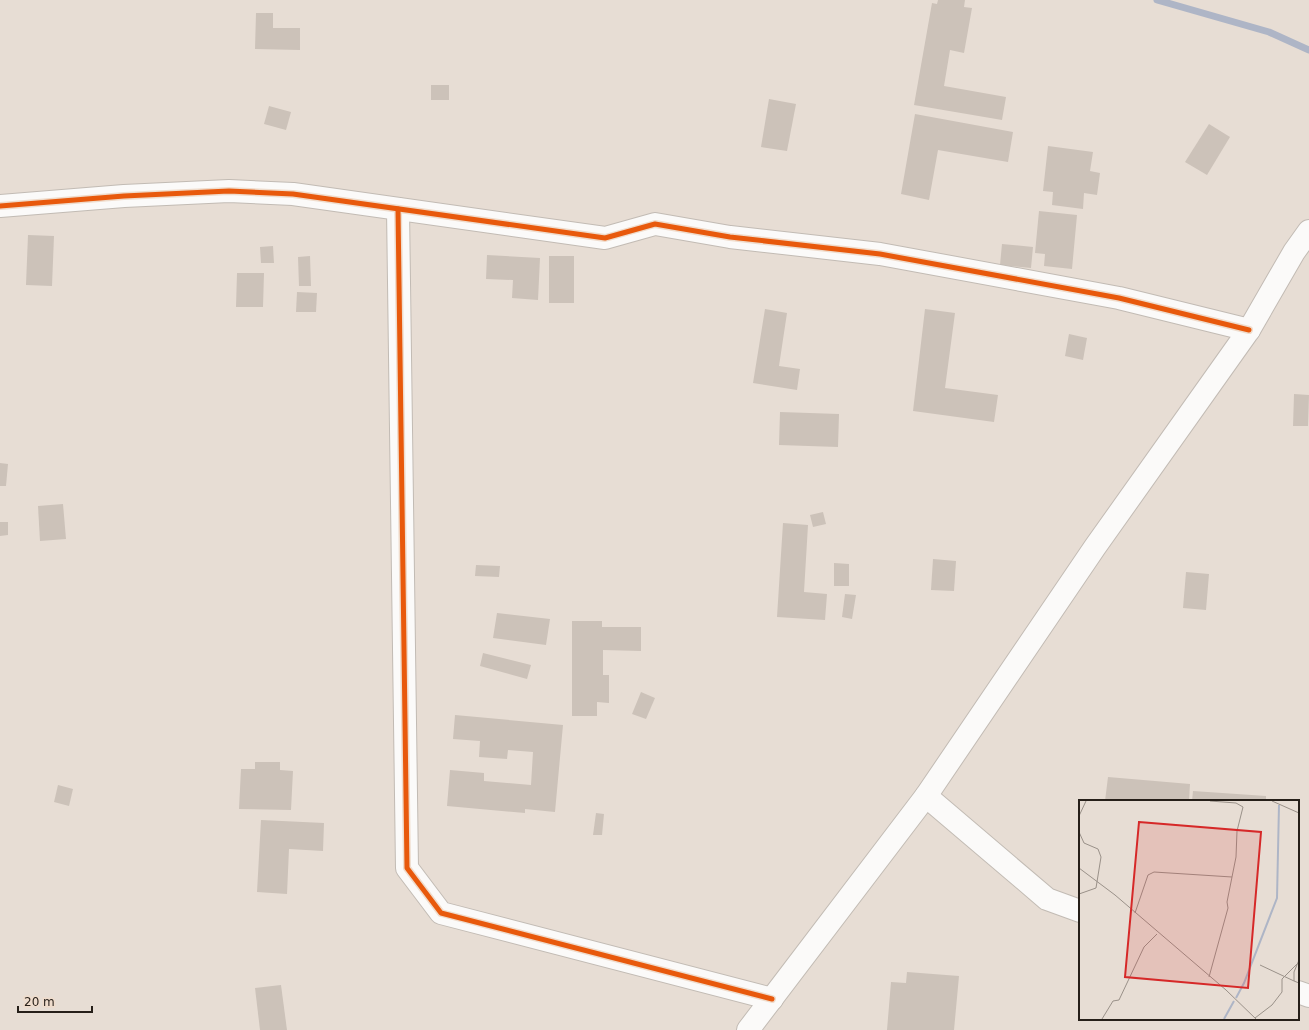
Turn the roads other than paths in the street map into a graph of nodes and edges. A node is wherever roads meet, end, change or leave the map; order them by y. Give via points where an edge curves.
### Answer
1 (0, 206) edge
2 (398, 210) junction
3 (1309, 231) edge
4 (1249, 330) junction
5 (926, 796) junction
6 (1079, 911) edge
7 (1299, 992) edge
8 (1309, 996) edge
9 (772, 999) junction
10 (748, 1030) edge

1 - 2 street via 229,191 293,194
2 - 4 street via 605,238 655,224 730,237 880,254 1120,298
2 - 9 street via 407,868 441,913
3 - 4 street
4 - 5 street via 1095,547
5 - 6 street via 1047,899
5 - 9 street
7 - 8 street
9 - 10 street

